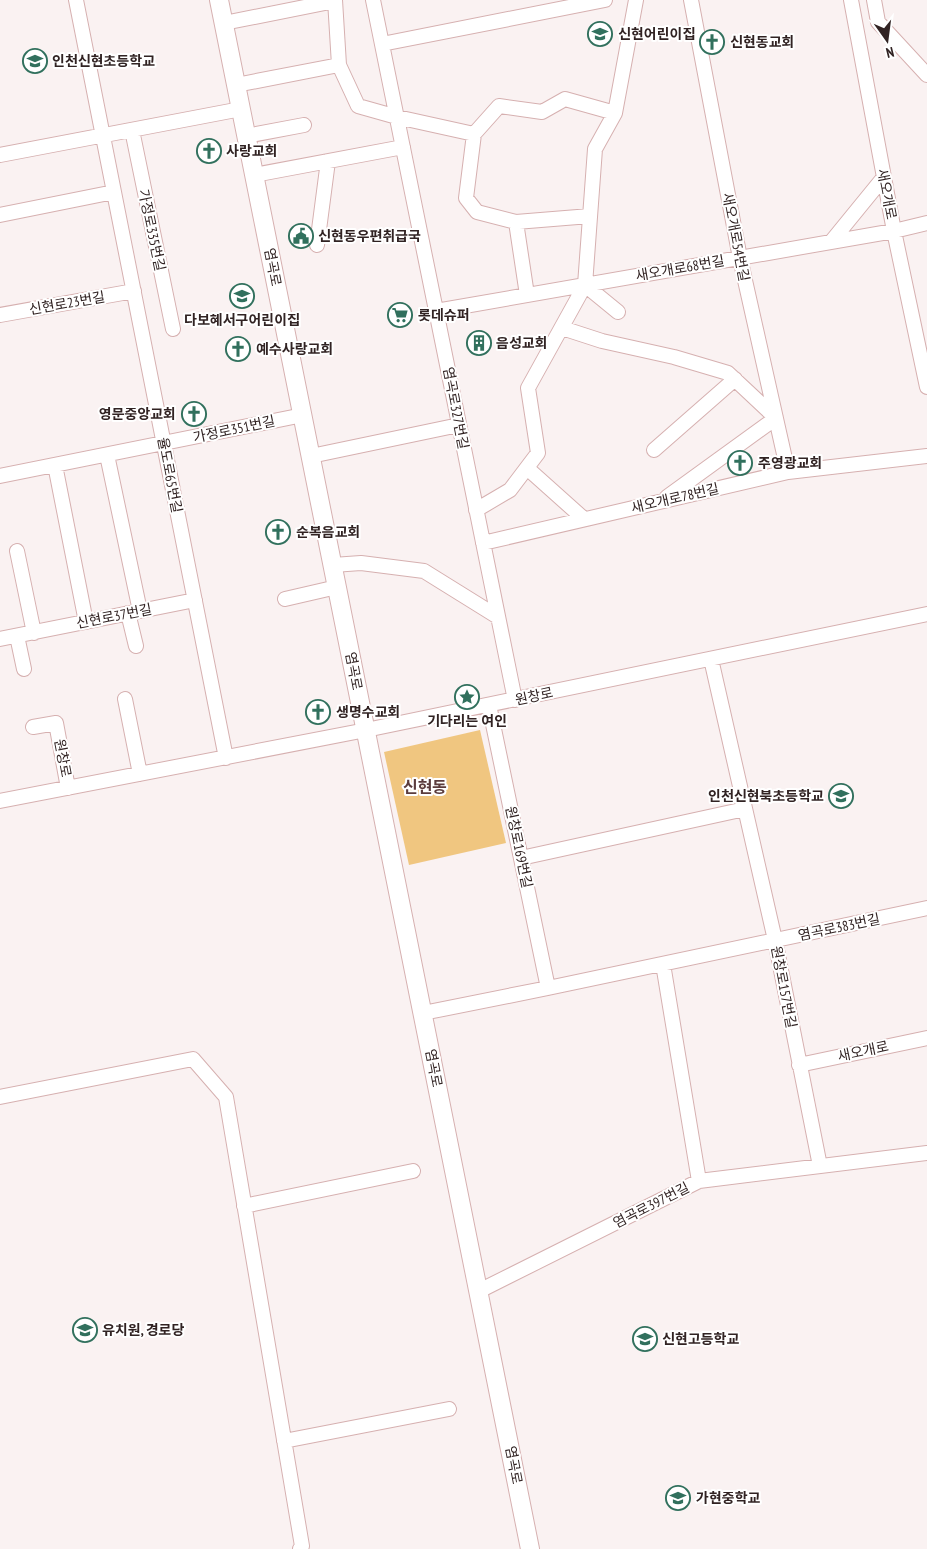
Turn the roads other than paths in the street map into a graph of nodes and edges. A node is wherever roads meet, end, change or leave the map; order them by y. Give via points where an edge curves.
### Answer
1 (76, 0) edge
2 (219, 0) edge
3 (373, 0) edge
4 (603, 0) edge
5 (636, 0) edge
6 (691, 0) edge
7 (851, 0) edge
8 (874, 0) edge
9 (335, 1) edge
10 (224, 24) junction
11 (382, 44) junction
12 (339, 65) junction
13 (927, 75) edge
14 (236, 85) junction
15 (241, 109) junction
16 (615, 113) junction
17 (397, 117) junction
18 (304, 125) dead end
19 (132, 130) junction
20 (474, 134) junction
21 (103, 136) junction
22 (246, 136) junction
23 (403, 147) junction
24 (0, 155) edge
25 (328, 161) junction
26 (254, 175) junction
27 (884, 177) junction
28 (114, 192) junction
29 (0, 215) edge
30 (590, 216) junction
31 (516, 222) junction
32 (927, 223) edge
33 (894, 231) junction
34 (831, 242) junction
35 (317, 245) dead end
36 (740, 258) junction
37 (585, 285) junction
38 (134, 291) junction
39 (527, 295) junction
40 (436, 311) junction
41 (618, 312) dead end
42 (0, 315) edge
43 (562, 328) junction
44 (172, 329) dead end
45 (734, 380) junction
46 (927, 387) edge
47 (303, 415) junction
48 (776, 418) junction
49 (459, 424) junction
50 (164, 444) junction
51 (654, 450) dead end
52 (107, 455) junction
53 (311, 456) junction
54 (927, 456) edge
55 (55, 466) junction
56 (527, 468) junction
57 (788, 472) junction
58 (0, 476) edge
59 (662, 501) junction
60 (476, 510) junction
61 (584, 519) junction
62 (483, 543) junction
63 (17, 551) dead end
64 (333, 565) junction
65 (337, 587) junction
66 (285, 598) dead end
67 (195, 600) junction
68 (134, 612) junction
69 (927, 614) edge
70 (498, 617) junction
71 (86, 622) junction
72 (34, 632) junction
73 (17, 636) junction
74 (0, 639) edge
75 (136, 646) dead end
76 (711, 659) junction
77 (24, 669) dead end
78 (125, 699) dead end
79 (515, 700) junction
80 (489, 705) junction
81 (33, 728) dead end
82 (366, 730) junction
83 (226, 758) junction
84 (140, 774) junction
85 (68, 788) junction
86 (0, 801) edge
87 (745, 809) junction
88 (521, 858) junction
89 (927, 908) edge
90 (775, 940) junction
91 (663, 964) junction
92 (548, 988) junction
93 (423, 1013) junction
94 (927, 1038) edge
95 (799, 1065) junction
96 (0, 1097) edge
97 (927, 1154) edge
98 (820, 1166) junction
99 (413, 1171) dead end
100 (699, 1181) junction
101 (244, 1206) junction
102 (479, 1291) junction
103 (449, 1409) dead end
104 (284, 1441) junction
105 (300, 1549) edge
106 (530, 1549) edge

1 - 21 street, 율도로65번길
2 - 10 main road, 염곡로
3 - 11 street, 염곡로327번길
4 - 11 street
5 - 16 street
6 - 36 street, 새오개로54번길
7 - 27 street, 새오개로
8 - 13 street via 878,22
9 - 10 street
9 - 12 street
10 - 14 main road, 염곡로
11 - 17 street, 염곡로327번길
12 - 14 street
12 - 17 street via 358,106
14 - 15 main road, 염곡로
15 - 19 street
15 - 22 main road, 염곡로
16 - 20 street via 564,99 542,112 499,106
16 - 30 street via 595,149
17 - 20 street
17 - 23 street, 염곡로327번길
18 - 22 street
19 - 21 street
19 - 44 street, 가정로335번길
20 - 31 street via 466,198 477,212
21 - 24 street
21 - 28 street, 율도로65번길
22 - 26 main road, 염곡로
23 - 25 street
23 - 40 street, 염곡로327번길
25 - 26 street
25 - 35 street
26 - 47 main road, 염곡로
27 - 33 street, 새오개로
27 - 34 street
28 - 29 street
28 - 38 street, 율도로65번길
30 - 31 street
30 - 37 street
31 - 39 street
32 - 33 street, 새오개로68번길
33 - 34 street, 새오개로68번길
33 - 46 street, 새오개로
34 - 36 street, 새오개로68번길
36 - 37 street, 새오개로68번길
36 - 48 street, 새오개로54번길
37 - 39 street, 새오개로68번길
37 - 41 street
37 - 43 street
38 - 42 street, 신현로23번길
38 - 50 street, 율도로65번길
39 - 40 street, 새오개로68번길
40 - 49 street, 염곡로327번길
43 - 45 street via 728,373
43 - 56 street via 528,388 538,454
45 - 48 street
45 - 51 street
47 - 50 street, 가정로351번길
47 - 53 main road, 염곡로
48 - 57 street, 새오개로54번길
48 - 59 street
49 - 53 street
49 - 60 street, 염곡로327번길
50 - 52 street, 가정로351번길
50 - 67 street, 율도로65번길
52 - 55 street, 가정로351번길
52 - 68 street
53 - 64 main road, 염곡로
54 - 57 street, 새오개로78번길
55 - 58 street, 가정로351번길
55 - 71 street
56 - 60 street via 510,490
56 - 61 street
57 - 59 street, 새오개로78번길
59 - 61 street, 새오개로78번길
60 - 62 street, 염곡로327번길
61 - 62 street, 새오개로78번길
62 - 70 street, 염곡로327번길
63 - 72 street
64 - 65 main road, 염곡로
64 - 70 street via 360,563 424,571
65 - 66 street
65 - 82 main road, 염곡로
67 - 68 street, 신현로37번길
67 - 83 street, 율도로65번길
68 - 71 street, 신현로37번길
68 - 75 street
69 - 76 street, 원창로
70 - 79 street, 염곡로327번길
71 - 72 street, 신현로37번길
72 - 73 street, 신현로37번길
73 - 74 street, 신현로37번길
73 - 77 street
76 - 79 street, 원창로
76 - 87 street, 원창로157번길
78 - 84 street
79 - 80 street, 원창로
80 - 82 street, 원창로
80 - 88 street, 원창로169번길
81 - 85 street, 원창로 via 56,723
82 - 83 street, 원창로
82 - 93 main road, 염곡로
83 - 84 street, 원창로
84 - 85 street, 원창로
85 - 86 street, 원창로
87 - 88 street
87 - 90 street, 원창로157번길
88 - 92 street, 원창로169번길
89 - 90 street, 염곡로383번길
90 - 91 street, 염곡로383번길
90 - 95 street, 원창로157번길
91 - 92 street, 염곡로383번길
91 - 100 street
92 - 93 street, 염곡로383번길
93 - 102 main road, 염곡로
94 - 95 street, 새오개로
95 - 98 street, 원창로157번길
96 - 101 street via 193,1059 226,1098
97 - 98 street, 염곡로397번길
98 - 100 street, 염곡로397번길
99 - 101 street
100 - 102 street, 염곡로397번길
101 - 104 street
102 - 106 main road, 염곡로
103 - 104 street
104 - 105 street

